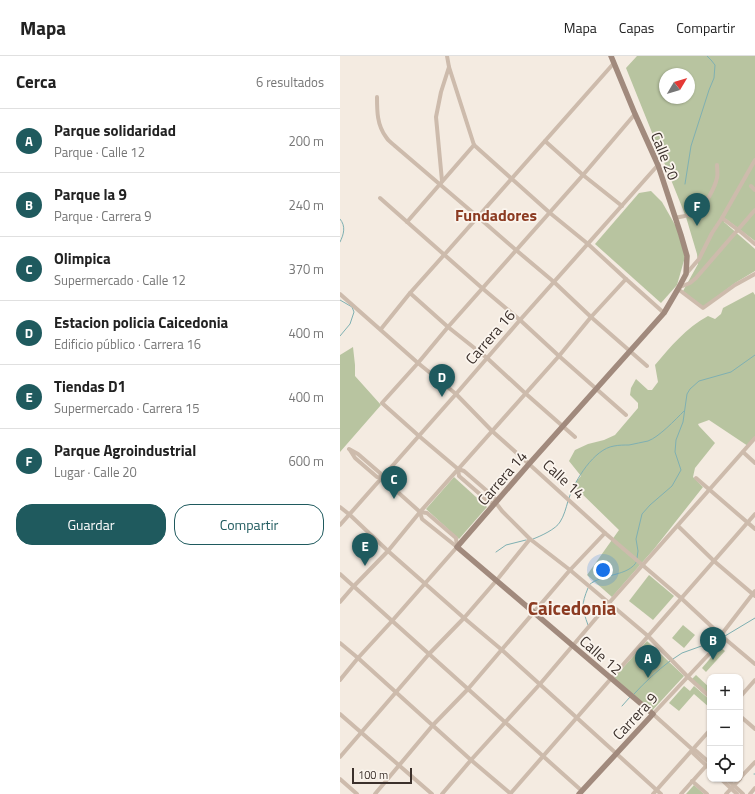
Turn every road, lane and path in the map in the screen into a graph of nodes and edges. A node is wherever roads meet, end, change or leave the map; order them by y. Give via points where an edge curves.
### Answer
1 (447, 56) edge
2 (611, 56) edge
3 (614, 63) junction
4 (449, 67) junction
5 (377, 97) dead end
6 (635, 114) junction
7 (545, 141) junction
8 (474, 146) junction
9 (755, 162) edge
10 (658, 165) junction
11 (717, 165) dead end
12 (583, 175) junction
13 (512, 179) junction
14 (441, 183) junction
15 (751, 186) dead end
16 (755, 190) edge
17 (380, 198) dead end
18 (622, 206) junction
19 (550, 213) junction
20 (754, 213) edge
21 (478, 216) junction
22 (675, 218) junction
23 (722, 218) junction
24 (407, 222) junction
25 (738, 230) junction
26 (588, 244) junction
27 (755, 244) edge
28 (516, 250) junction
29 (444, 255) junction
30 (686, 274) junction
31 (755, 274) edge
32 (626, 279) junction
33 (554, 282) junction
34 (482, 288) junction
35 (679, 288) junction
36 (410, 293) junction
37 (340, 294) edge
38 (664, 313) junction
39 (591, 317) junction
40 (520, 320) junction
41 (448, 326) junction
42 (380, 330) junction
43 (630, 350) junction
44 (559, 356) junction
45 (487, 358) junction
46 (418, 363) junction
47 (647, 366) dead end
48 (596, 389) junction
49 (525, 393) junction
50 (456, 394) junction
51 (626, 415) dead end
52 (563, 426) junction
53 (492, 432) junction
54 (419, 436) junction
55 (575, 437) dead end
56 (755, 438) edge
57 (743, 452) junction
58 (755, 463) edge
59 (529, 464) junction
60 (458, 469) junction
61 (382, 478) junction
62 (696, 478) dead end
63 (710, 489) junction
64 (496, 503) junction
65 (340, 507) edge
66 (420, 512) junction
67 (755, 514) edge
68 (350, 515) junction
69 (748, 522) junction
70 (340, 525) edge
71 (678, 526) junction
72 (755, 529) edge
73 (605, 533) junction
74 (530, 539) junction
75 (457, 547) junction
76 (388, 551) junction
77 (714, 561) junction
78 (643, 566) junction
79 (570, 570) junction
80 (340, 574) edge
81 (496, 581) junction
82 (425, 584) junction
83 (353, 587) junction
84 (754, 593) edge
85 (681, 598) junction
86 (340, 602) edge
87 (609, 603) junction
88 (534, 613) junction
89 (464, 618) junction
90 (392, 621) junction
91 (648, 636) junction
92 (723, 636) junction
93 (340, 643) edge
94 (573, 646) junction
95 (502, 650) junction
96 (429, 654) junction
97 (358, 658) junction
98 (755, 664) edge
99 (688, 678) junction
100 (611, 679) junction
101 (340, 680) edge
102 (755, 680) edge
103 (540, 684) junction
104 (468, 689) junction
105 (396, 692) junction
106 (707, 694) edge
107 (743, 694) edge
108 (340, 714) edge
109 (653, 714) junction
110 (577, 717) junction
111 (743, 719) edge
112 (505, 722) junction
113 (433, 725) junction
114 (755, 729) edge
115 (362, 733) junction
116 (707, 734) edge
117 (693, 750) junction
118 (617, 753) junction
119 (543, 756) junction
120 (340, 758) edge
121 (471, 760) junction
122 (755, 762) edge
123 (707, 764) edge
124 (400, 765) junction
125 (707, 768) edge
126 (743, 776) edge
127 (340, 779) edge
128 (692, 781) junction
129 (726, 782) edge
130 (729, 782) edge
131 (737, 782) edge
132 (733, 787) junction
133 (755, 788) edge
134 (657, 790) junction
135 (581, 792) edge
136 (357, 794) edge
137 (375, 794) edge
138 (432, 794) edge
139 (442, 794) edge
140 (510, 794) edge
141 (653, 794) edge
142 (661, 794) edge
143 (681, 794) edge
144 (707, 794) edge
145 (726, 794) edge
146 (737, 794) edge
147 (743, 794) edge
148 (750, 794) edge

1 - 4 street
2 - 3 main road, Calle 20
3 - 6 main road, Calle 20
3 - 7 street
4 - 8 street
4 - 14 street via 436,117
5 - 14 street via 380,127 386,137
6 - 10 main road, Calle 20
6 - 12 street
7 - 12 street
7 - 13 street
8 - 13 street
8 - 14 street
9 - 23 street
10 - 18 street, Carrera 16
10 - 22 main road, Calle 20
11 - 22 street via 718,176 701,208 690,215
12 - 18 street
12 - 19 street
13 - 19 street
13 - 21 street
14 - 21 street
14 - 24 street
15 - 16 street
17 - 24 street
18 - 26 street, Carrera 16
19 - 26 street
19 - 28 street
20 - 25 street
21 - 28 street
21 - 29 street
22 - 30 main road, Calle 20 via 687,256
23 - 25 street
23 - 30 street via 699,259
24 - 29 street
25 - 27 street
25 - 35 street via 696,278
26 - 32 street
26 - 33 street, Carrera 16
28 - 33 street
28 - 34 street
29 - 34 street
29 - 36 street
30 - 35 main road, Calle 20
31 - 35 street via 702,308
32 - 38 street
32 - 39 street
33 - 39 street
33 - 40 street, Carrera 16
34 - 40 street
34 - 41 street
35 - 38 main road, Carrera 14
36 - 41 street
36 - 42 street
37 - 42 street, Calle 14
38 - 43 main road, Carrera 14
39 - 43 street
39 - 44 street
40 - 44 street
40 - 45 street, Carrera 16
41 - 45 street
41 - 46 street
42 - 46 street, Calle 14
43 - 47 street
43 - 48 main road, Carrera 14
44 - 48 street
44 - 49 street
45 - 49 street
45 - 50 street, Carrera 16
46 - 50 street, Calle 14
46 - 54 street via 382,403
48 - 51 street
48 - 52 main road, Carrera 14
49 - 52 street
49 - 53 street
50 - 53 street, Calle 14
50 - 54 street, Carrera 16
52 - 55 street
52 - 59 main road, Carrera 14
53 - 59 street, Calle 14
53 - 60 street
54 - 60 street
54 - 61 street, Carrera 16
56 - 57 street
57 - 58 street
57 - 63 street
59 - 64 main road, Carrera 14
59 - 73 street, Calle 14
60 - 64 street via 464,471 494,497
60 - 66 street
61 - 61 street, Calle 12 via 380,473 349,449 355,458 377,477
61 - 66 street, Calle 12
61 - 68 street, Carrera 16
62 - 63 street
63 - 69 street
63 - 71 street
64 - 74 street
64 - 75 main road, Carrera 14
65 - 68 street
66 - 75 street, Calle 12 via 422,519
66 - 75 street, Calle 12 via 427,513 456,538
66 - 76 street
67 - 69 street
68 - 70 street, Carrera 16
68 - 76 street
69 - 72 street
69 - 77 street
71 - 77 street
71 - 78 street
73 - 78 street, Calle 14
73 - 79 street
74 - 79 street
74 - 81 street
75 - 81 main road, Calle 12
75 - 82 street, Carrera 14
76 - 82 street
76 - 83 street
77 - 84 street
77 - 85 street
78 - 85 street, Calle 14
78 - 87 street
79 - 87 street
79 - 88 street
80 - 83 street
81 - 88 main road, Calle 12
81 - 89 street
82 - 89 street
82 - 90 street, Carrera 14
83 - 86 street
83 - 90 street
84 - 92 street, Carrera 9
85 - 91 street
85 - 92 street, Calle 14
87 - 91 street
87 - 94 street
88 - 94 main road, Calle 12
88 - 95 street
89 - 95 street
89 - 96 street
90 - 96 street
90 - 97 street, Carrera 14
91 - 99 street
91 - 100 street
92 - 98 street, Calle 14
92 - 99 street, Carrera 9
93 - 97 street
94 - 100 main road, Calle 12
94 - 103 street
95 - 103 street
95 - 104 street
96 - 104 street
96 - 105 street
97 - 101 street, Carrera 14
97 - 105 street
99 - 106 street
99 - 109 street, Carrera 9
100 - 109 main road, Calle 12
100 - 110 street
102 - 107 street
103 - 110 street
103 - 112 street
104 - 112 street
104 - 113 street
105 - 113 street
105 - 115 street
108 - 115 street
109 - 117 street, Calle 12
109 - 118 main road, Carrera 9
110 - 118 street
110 - 119 street
111 - 114 street
112 - 119 street
112 - 121 street
113 - 121 street
113 - 124 street
115 - 120 street
115 - 124 street
116 - 117 street
117 - 123 street, Calle 12 via 693,753
117 - 134 street
118 - 134 street
118 - 135 main road, Carrera 9
119 - 135 street
119 - 140 street
121 - 139 street
121 - 140 street
122 - 126 street
124 - 137 street
124 - 138 street
125 - 128 street
127 - 136 street
128 - 143 street
128 - 144 street
129 - 132 street
130 - 132 street
131 - 132 street
132 - 145 street
132 - 146 street
132 - 147 street
133 - 148 street
134 - 141 street
134 - 142 street

